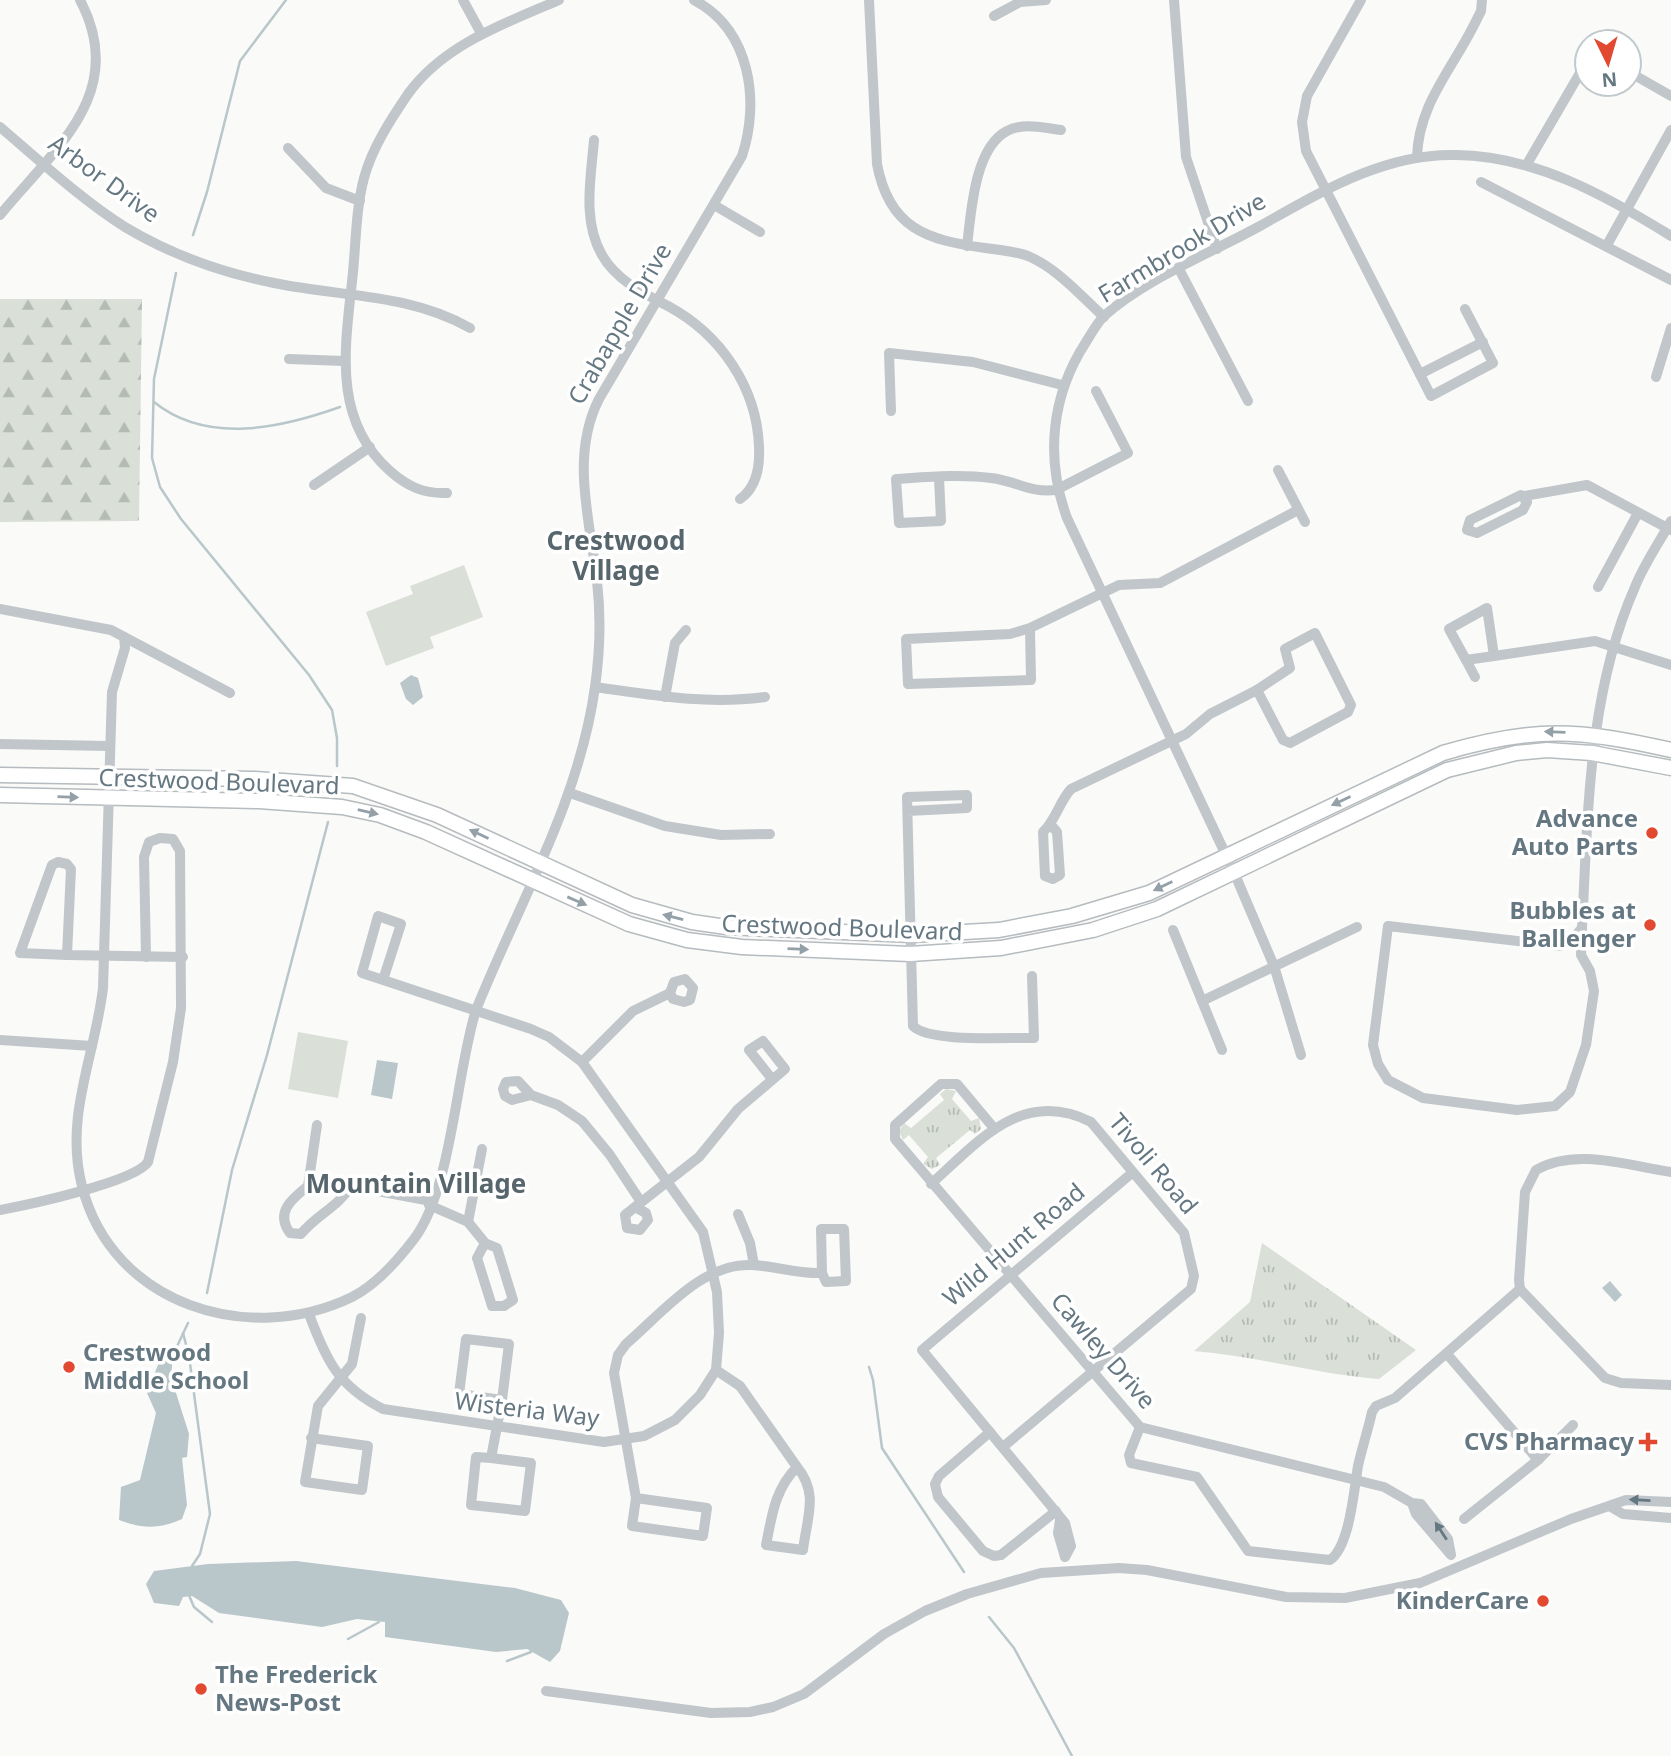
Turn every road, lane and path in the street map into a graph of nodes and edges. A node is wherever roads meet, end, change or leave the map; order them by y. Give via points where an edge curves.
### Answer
1 (80, 0) edge
2 (463, 0) edge
3 (559, 0) edge
4 (694, 0) edge
5 (869, 0) edge
6 (1046, 0) edge
7 (1174, 0) edge
8 (1361, 0) edge
9 (1482, 0) edge
10 (994, 16) dead end
11 (481, 33) junction
12 (1643, 80) edge
13 (1573, 85) edge
14 (1671, 96) edge
15 (0, 127) edge
16 (1061, 130) dead end
17 (1671, 130) edge
18 (594, 140) dead end
19 (288, 148) dead end
20 (1417, 158) junction
21 (43, 163) junction
22 (1527, 164) junction
23 (1480, 182) dead end
24 (1324, 190) junction
25 (360, 201) junction
26 (713, 205) junction
27 (1627, 209) junction
28 (0, 215) edge
29 (760, 232) dead end
30 (1671, 236) edge
31 (967, 246) junction
32 (1608, 246) junction
33 (1217, 249) junction
34 (1179, 270) junction
35 (1671, 280) edge
36 (351, 293) junction
37 (656, 301) junction
38 (1465, 309) dead end
39 (1104, 317) junction
40 (470, 328) dead end
41 (1671, 328) edge
42 (1483, 342) junction
43 (289, 359) dead end
44 (344, 361) junction
45 (1420, 374) junction
46 (1656, 377) dead end
47 (1062, 385) junction
48 (1096, 391) dead end
49 (1248, 401) dead end
50 (891, 411) dead end
51 (370, 447) junction
52 (1278, 470) dead end
53 (939, 477) junction
54 (314, 485) dead end
55 (1056, 490) junction
56 (447, 493) dead end
57 (1524, 496) junction
58 (740, 499) dead end
59 (1298, 510) junction
60 (1638, 513) junction
61 (1305, 523) dead end
62 (1670, 527) edge
63 (1598, 587) dead end
64 (1102, 593) junction
65 (0, 609) edge
66 (1030, 628) junction
67 (686, 630) dead end
68 (124, 637) junction
69 (1614, 647) junction
70 (1494, 656) junction
71 (1466, 660) junction
72 (1671, 665) edge
73 (1475, 677) dead end
74 (595, 687) junction
75 (1257, 690) junction
76 (230, 693) dead end
77 (665, 697) junction
78 (765, 697) dead end
79 (1596, 734) junction
80 (1173, 740) junction
81 (0, 744) edge
82 (109, 746) junction
83 (1671, 750) edge
84 (1592, 753) junction
85 (1671, 768) edge
86 (0, 775) edge
87 (108, 779) junction
88 (570, 793) junction
89 (0, 795) edge
90 (108, 798) junction
91 (908, 811) junction
92 (1051, 825) dead end
93 (770, 834) dead end
94 (1224, 856) junction
95 (541, 863) junction
96 (1233, 870) junction
97 (532, 881) junction
98 (1357, 927) dead end
99 (1582, 928) junction
100 (1173, 930) dead end
101 (912, 935) junction
102 (911, 954) junction
103 (67, 955) junction
104 (104, 957) junction
105 (146, 957) junction
106 (183, 957) junction
107 (1274, 966) junction
108 (1032, 976) dead end
109 (383, 980) junction
110 (670, 993) dead end
111 (1202, 1001) junction
112 (477, 1010) junction
113 (0, 1040) edge
114 (92, 1046) junction
115 (1222, 1050) dead end
116 (1301, 1055) dead end
117 (582, 1062) junction
118 (772, 1080) dead end
119 (531, 1095) dead end
120 (317, 1125) dead end
121 (993, 1127) junction
122 (482, 1149) dead end
123 (1132, 1172) junction
124 (1671, 1172) edge
125 (668, 1181) junction
126 (931, 1184) junction
127 (308, 1186) junction
128 (351, 1186) junction
129 (82, 1189) junction
130 (430, 1203) junction
131 (0, 1210) edge
132 (738, 1214) dead end
133 (468, 1222) junction
134 (485, 1243) junction
135 (754, 1265) junction
136 (714, 1273) junction
137 (822, 1273) junction
138 (1010, 1275) junction
139 (1520, 1289) junction
140 (309, 1314) junction
141 (361, 1318) dead end
142 (1447, 1354) junction
143 (716, 1370) junction
144 (1094, 1373) junction
145 (340, 1379) junction
146 (1671, 1385) edge
147 (502, 1400) junction
148 (1573, 1425) dead end
149 (1140, 1427) junction
150 (495, 1429) junction
151 (990, 1432) junction
152 (311, 1438) junction
153 (625, 1439) junction
154 (1003, 1447) junction
155 (491, 1458) junction
156 (1538, 1460) junction
157 (796, 1467) junction
158 (1358, 1481) junction
159 (636, 1499) junction
160 (1671, 1502) edge
161 (1611, 1507) junction
162 (1058, 1515) junction
163 (1671, 1518) edge
164 (1464, 1519) dead end
165 (1459, 1569) junction
166 (1067, 1571) junction
167 (546, 1691) dead end

1 - 21 street via 97,42 95,82 80,117
2 - 11 street
3 - 11 street
4 - 26 street, Crabapple Drive via 721,22 733,39 752,95 750,132 742,156
5 - 31 street via 881,187 901,218 925,235
6 - 10 street via 1020,2
7 - 33 street via 1186,157
8 - 24 street via 1304,108 1306,151
9 - 20 street via 1474,25 1424,113 1417,132
11 - 25 street via 410,91 379,141
12 - 14 street
13 - 22 street
15 - 21 street, Arbor Drive
16 - 31 street via 1019,128 997,140 975,185
17 - 27 street
18 - 37 street via 590,202 596,243 625,282
19 - 25 street via 326,188
20 - 22 street, Farmbrook Drive via 1455,155
20 - 24 street, Farmbrook Drive via 1353,176
21 - 28 street
21 - 36 street, Arbor Drive via 124,226 169,249 275,284
22 - 27 street, Farmbrook Drive
23 - 32 street
24 - 33 street, Farmbrook Drive
24 - 45 street
25 - 36 street
26 - 29 street
26 - 37 street, Crabapple Drive
27 - 30 street, Farmbrook Drive
27 - 32 street
31 - 39 street via 1041,262
32 - 35 street
33 - 34 street, Farmbrook Drive
34 - 39 street, Farmbrook Drive
34 - 49 street
36 - 40 street, Arbor Drive via 431,309
36 - 44 street
37 - 58 street via 716,342 746,388 758,430 758,469 748,494
37 - 74 street, Crabapple Drive via 599,399 582,455 598,611
38 - 42 street
39 - 47 street, Farmbrook Drive
41 - 46 street
42 - 45 street
42 - 45 street via 1493,363 1432,396
43 - 44 street
44 - 51 street via 349,405
47 - 50 street via 973,362 889,353
47 - 55 street, Farmbrook Drive via 1054,422
48 - 55 street via 1128,453
51 - 54 street
51 - 56 street via 382,464 413,488
52 - 59 street
53 - 53 street via 897,479 900,523 941,520
53 - 55 street via 987,478 1032,491
55 - 64 street, Farmbrook Drive
57 - 57 street via 1515,496 1469,520 1467,530 1477,533 1523,510 1527,505
57 - 60 street via 1587,485
59 - 61 street
59 - 64 street via 1160,583 1128,583
60 - 62 street
60 - 63 street
62 - 69 street via 1635,586
64 - 66 street
64 - 80 street, Farmbrook Drive
65 - 68 street via 111,630
66 - 66 street via 1010,634 906,639 908,684 1031,680
67 - 77 street via 675,643
68 - 76 street
68 - 82 street, Crabapple Drive via 112,692
69 - 70 street via 1595,641
69 - 72 street
69 - 79 street
70 - 71 street
70 - 71 street via 1487,608 1449,629
71 - 73 street
74 - 77 street
74 - 88 street, Crabapple Drive
75 - 75 street via 1283,740 1290,743 1348,712 1351,705 1315,633 1285,649 1290,668
75 - 80 street
77 - 78 street via 730,702
79 - 83 main road, Crestwood Boulevard
79 - 84 street
79 -> 94 main road, Crestwood Boulevard via 1547,731 1493,738 1443,753
80 - 92 street via 1075,786 1064,797
80 - 94 street, Farmbrook Drive
81 - 82 street
82 - 87 street, Crabapple Drive
84 - 85 main road, Crestwood Boulevard
84 - 96 main road, Crestwood Boulevard via 1516,753 1447,769
84 - 99 street
86 - 87 main road, Crestwood Boulevard
87 - 90 street, Crabapple Drive
95 -> 87 main road, Crestwood Boulevard via 437,815 353,786 255,779
88 - 93 street via 665,827 721,835
88 - 95 street, Crabapple Drive
89 -> 90 main road, Crestwood Boulevard
90 -> 97 main road, Crestwood Boulevard via 342,807 426,832
90 - 104 street, Crabapple Drive
91 - 91 street via 907,797 969,798 967,808
91 - 101 street
94 - 96 street, Farmbrook Drive
94 -> 101 main road, Crestwood Boulevard via 1149,893 1072,916 999,930
95 - 97 street, Crabapple Drive
101 -> 95 main road, Crestwood Boulevard via 692,922 632,905
96 - 102 main road, Crestwood Boulevard via 1157,909 1093,930 1001,948
96 - 107 street, Farmbrook Drive
97 -> 102 main road, Crestwood Boulevard via 629,924 687,940 742,947
97 - 112 street, Crabapple Drive
98 - 107 street
99 - 99 street via 1581,955 1594,990 1586,1045 1570,1092 1555,1107 1517,1110 1423,1098 1388,1080 1373,1045 1388,926 1560,946
100 - 111 street
101 - 102 street
102 - 108 street via 913,1026 918,1031 1034,1038
103 - 103 street via 20,953 52,865 58,862 71,869
103 - 104 street
104 - 105 street
104 - 114 street, Crabapple Drive via 100,1015
105 - 106 street
105 - 106 street via 144,857 149,842 167,837 180,851
106 - 129 street via 173,1062 148,1162 135,1173
107 - 111 street
107 - 116 street, Farmbrook Drive
109 - 109 street via 401,924 378,916 362,973
109 - 112 street
110 - 117 street via 633,1011
111 - 115 street
112 - 117 street via 549,1037
112 - 130 street, Crabapple Drive via 466,1041 443,1165
113 - 114 street
114 - 129 street, Crabapple Drive via 75,1128
117 - 125 street
118 - 125 street via 738,1109 699,1157
119 - 125 street via 582,1121 610,1155 638,1205
120 - 127 street
121 - 123 street, Tivoli Road via 1028,1112 1081,1117 1091,1122
121 - 126 street, Tivoli Road
121 - 126 street, Cawley Drive via 957,1084 948,1082 895,1125 895,1139
122 - 133 street
123 - 138 street, Wild Hunt Road
123 - 144 street, Tivoli Road via 1184,1233 1194,1283
124 - 139 street via 1578,1158 1536,1170 1525,1192
125 - 136 street via 703,1232
126 - 138 street, Cawley Drive
127 - 128 street via 313,1182
127 - 128 street via 289,1202 283,1214 285,1226 296,1235 333,1208
128 - 130 street
129 - 131 street
129 - 140 street, Crabapple Drive via 116,1252 162,1292 207,1311 249,1319
130 - 133 street
130 - 140 street, Crabapple Drive via 416,1237 386,1271 355,1296
132 - 135 street
133 - 134 street
134 - 134 street via 497,1248 513,1300 504,1306 492,1306 477,1258
135 - 136 street
135 - 137 street via 795,1274
136 - 143 street via 719,1333
136 - 153 street via 618,1355 614,1373
137 - 137 street via 821,1229 844,1229 846,1281 826,1282
138 - 144 street, Cawley Drive
138 - 151 street, Wild Hunt Road via 922,1350
139 - 142 street
139 - 146 street via 1605,1378
140 - 145 street, Wisteria Way
141 - 145 street via 356,1354
142 - 156 street
142 - 158 street via 1395,1398 1376,1406 1357,1469
143 - 153 street, Wisteria Way via 675,1420 652,1433
143 - 157 street via 740,1386
144 - 149 street, Cawley Drive
144 - 154 street
145 - 150 street, Wisteria Way via 383,1409
145 - 152 street via 318,1406
147 - 147 street via 509,1344 466,1339 459,1394
147 - 150 street
148 - 156 street
149 - 158 street, Cawley Drive
149 - 158 street via 1130,1463 1197,1477 1253,1554 1330,1560 1338,1554
150 - 153 street, Wisteria Way via 589,1442
150 - 155 street
151 - 154 street
151 - 162 street via 939,1476 935,1484 938,1497 983,1551 993,1556
152 - 152 street via 305,1482 362,1490 368,1446
153 - 159 street
154 - 162 street
155 - 155 street via 477,1457 471,1505 525,1511 531,1463
156 - 164 street
157 - 157 street via 776,1498 766,1545 803,1550 811,1494 809,1481
158 - 165 street, Cawley Drive via 1384,1487 1412,1503
159 - 159 street via 632,1526 703,1536 707,1508
160 -> 161 street via 1626,1500
161 - 163 street via 1623,1514
161 - 165 street via 1572,1519
162 - 166 street
165 - 166 street via 1398,1590 1323,1598 1286,1597 1147,1570
166 - 167 street via 1003,1583 925,1611 884,1634 804,1694 773,1707 710,1713

